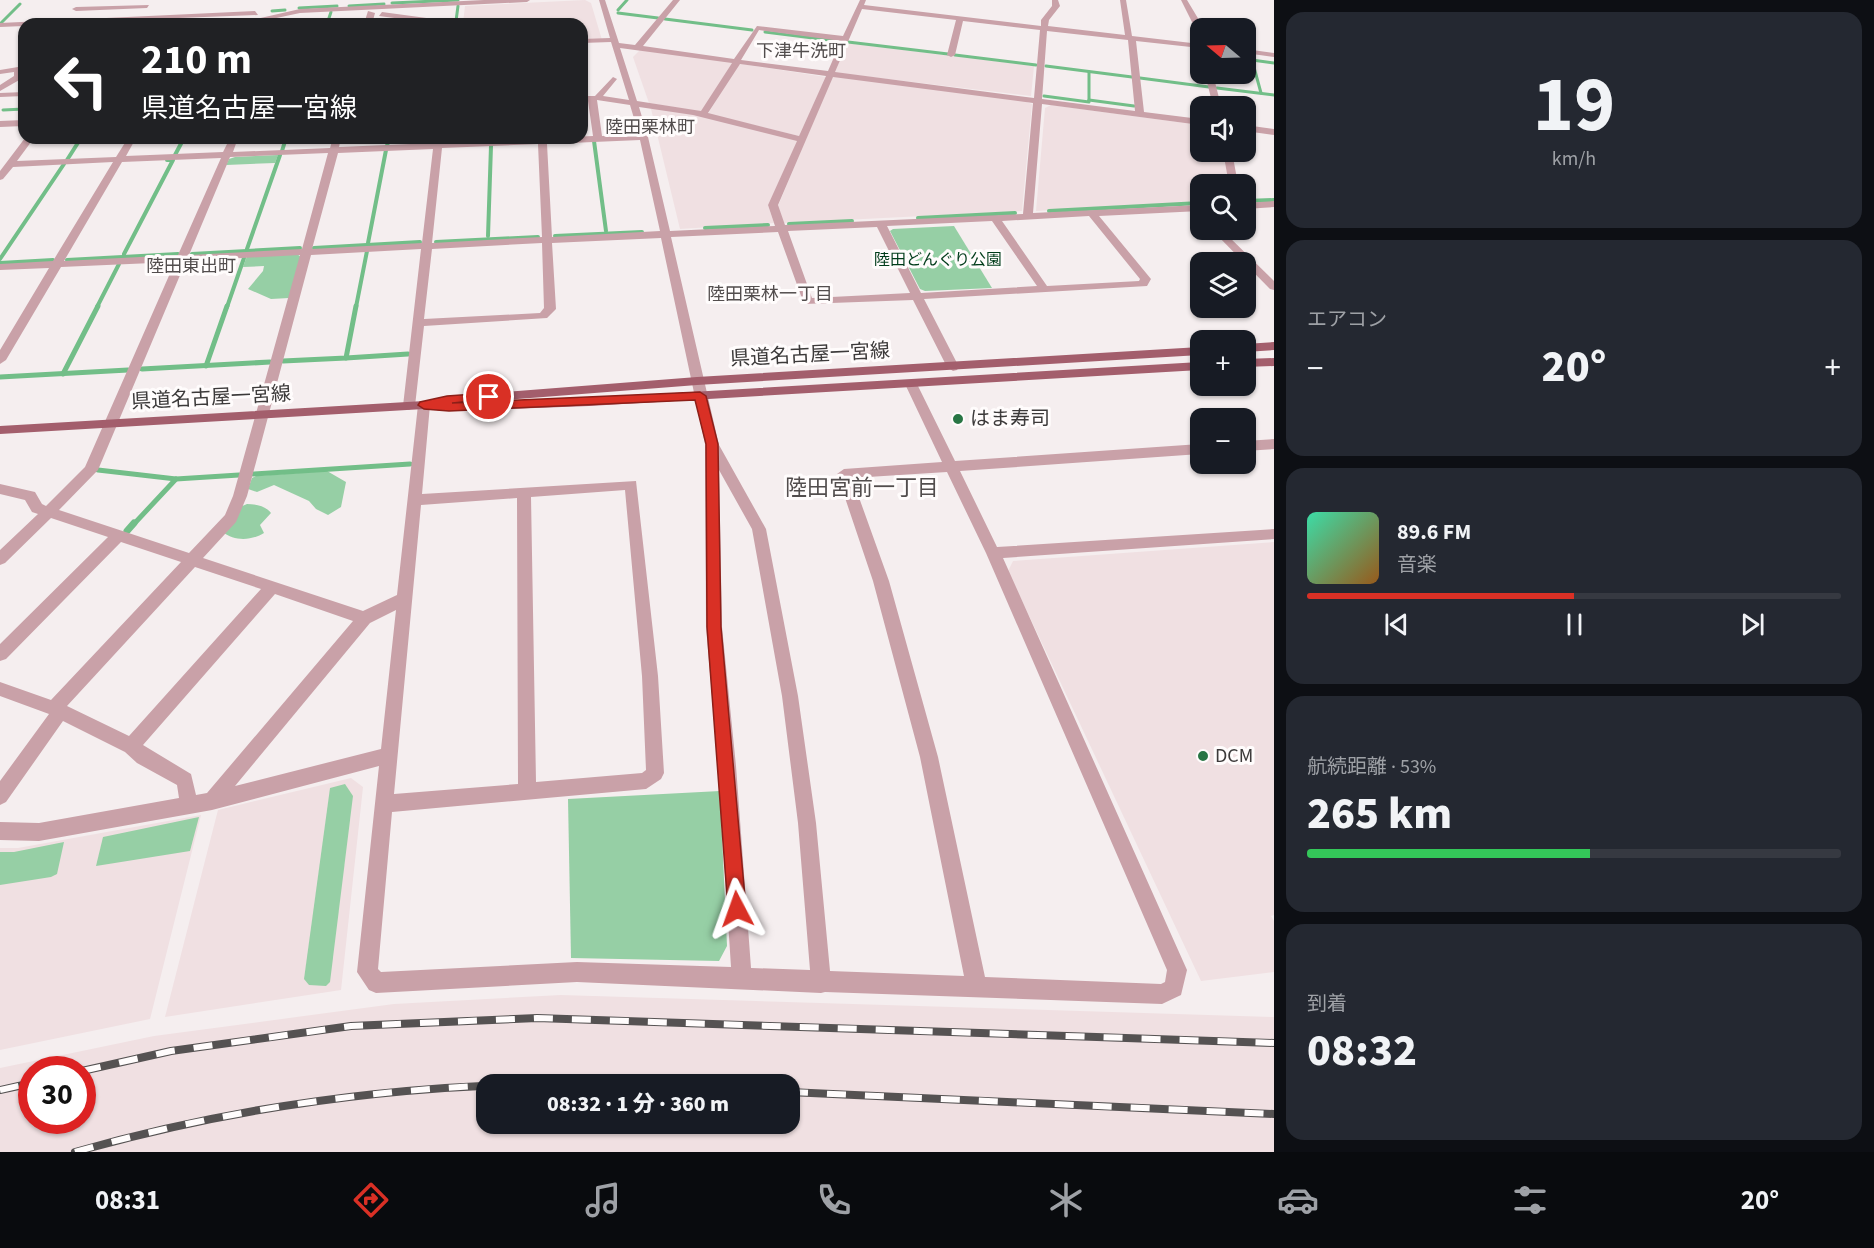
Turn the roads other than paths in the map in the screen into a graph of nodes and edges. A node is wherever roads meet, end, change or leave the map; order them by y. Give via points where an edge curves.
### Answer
1 (80, 0) edge
2 (296, 0) edge
3 (341, 0) edge
4 (527, 0) edge
5 (602, 0) edge
6 (676, 0) edge
7 (1055, 0) edge
8 (1123, 0) edge
9 (1184, 0) edge
10 (462, 2) edge
11 (148, 3) edge
12 (387, 3) edge
13 (862, 3) edge
14 (76, 9) junction
15 (343, 9) junction
16 (289, 13) junction
17 (371, 13) junction
18 (72, 18) edge
19 (141, 18) edge
20 (170, 18) edge
21 (266, 18) edge
22 (286, 18) edge
23 (370, 18) edge
24 (409, 18) edge
25 (457, 18) edge
26 (960, 18) junction
27 (1195, 18) edge
28 (18, 24) edge
29 (0, 25) edge
30 (1044, 28) junction
31 (1130, 38) junction
32 (846, 39) junction
33 (588, 41) edge
34 (616, 43) junction
35 (1190, 45) edge
36 (637, 48) junction
37 (1256, 53) edge
38 (951, 55) dead end
39 (1274, 55) edge
40 (736, 62) junction
41 (18, 69) edge
42 (0, 72) edge
43 (831, 74) junction
44 (18, 77) edge
45 (613, 79) dead end
46 (0, 89) edge
47 (18, 94) edge
48 (0, 95) edge
49 (595, 98) junction
50 (588, 99) edge
51 (1036, 101) junction
52 (634, 104) junction
53 (1140, 114) junction
54 (704, 115) junction
55 (1190, 121) edge
56 (18, 123) edge
57 (0, 124) edge
58 (1256, 130) edge
59 (1274, 132) edge
60 (644, 137) junction
61 (588, 139) edge
62 (598, 139) junction
63 (802, 140) junction
64 (25, 144) edge
65 (128, 144) edge
66 (232, 144) edge
67 (335, 144) edge
68 (412, 144) edge
69 (439, 144) edge
70 (542, 144) edge
71 (333, 150) junction
72 (227, 155) junction
73 (119, 160) junction
74 (10, 164) junction
75 (0, 177) edge
76 (1274, 204) edge
77 (1256, 205) edge
78 (1190, 209) edge
79 (1092, 214) junction
80 (1028, 217) junction
81 (996, 219) junction
82 (881, 225) junction
83 (783, 230) junction
84 (665, 236) junction
85 (549, 240) junction
86 (1227, 240) edge
87 (427, 246) junction
88 (306, 252) junction
89 (182, 258) junction
90 (57, 264) junction
91 (0, 267) edge
92 (1274, 287) edge
93 (1044, 289) junction
94 (917, 296) junction
95 (418, 323) junction
96 (1274, 346) edge
97 (1256, 347) edge
98 (1190, 352) edge
99 (0, 360) edge
100 (1274, 362) edge
101 (1256, 363) edge
102 (953, 367) junction
103 (1190, 367) edge
104 (697, 381) junction
105 (911, 384) junction
106 (700, 396) junction
107 (416, 405) junction
108 (261, 414) junction
109 (111, 423) junction
110 (0, 430) edge
111 (712, 444) junction
112 (1274, 444) edge
113 (1256, 445) edge
114 (1190, 450) edge
115 (951, 467) junction
116 (0, 489) edge
117 (524, 493) junction
118 (414, 500) junction
119 (48, 512) junction
120 (1274, 534) edge
121 (119, 535) junction
122 (993, 554) junction
123 (0, 559) edge
124 (192, 560) junction
125 (272, 587) junction
126 (405, 598) junction
127 (364, 618) junction
128 (0, 654) edge
129 (0, 689) edge
130 (57, 710) junction
131 (131, 747) junction
132 (389, 754) junction
133 (527, 792) junction
134 (0, 796) edge
135 (212, 801) junction
136 (384, 804) junction
137 (189, 805) junction
138 (0, 831) edge
139 (742, 980) junction
140 (821, 983) junction
141 (977, 988) junction

1 - 14 street
2 - 16 street
3 - 15 street
4 - 10 street
5 - 34 street
6 - 36 street
7 - 30 street via 1056,6
8 - 31 street
9 - 27 street
10 - 12 street
10 - 25 street
11 - 14 street
11 - 19 street
12 - 15 street
13 - 26 street
13 - 32 street
14 - 18 street
15 - 16 street
15 - 17 street
16 - 20 street via 251,10
16 - 21 street
16 - 22 street
17 - 23 street
17 - 24 street
26 - 30 street
26 - 38 street
28 - 29 street
30 - 31 street
30 - 51 street
31 - 35 street
31 - 53 street
32 - 40 street via 757,28
32 - 43 street
33 - 34 street
34 - 36 street
34 - 52 street
36 - 40 street
37 - 39 street
40 - 43 street
40 - 54 street
41 - 42 street
43 - 51 street
43 - 63 street
44 - 46 street
45 - 49 street
47 - 48 street
49 - 50 street
49 - 52 street
49 - 62 street
51 - 53 street
51 - 80 street
52 - 54 street
52 - 60 street
53 - 55 street
54 - 63 street
56 - 57 street
58 - 59 street
60 - 62 street
60 - 84 street
61 - 62 street
63 - 83 street via 773,205
64 - 74 street
65 - 73 street
66 - 72 street
67 - 71 street
68 - 71 street
69 - 87 street
70 - 85 street
71 - 72 street
71 - 88 street
72 - 73 street
72 - 89 street
73 - 74 street
73 - 90 street
74 - 75 street
76 - 77 street
78 - 79 street
79 - 80 street
79 - 93 street via 1146,279 1143,284
80 - 81 street
81 - 82 street
81 - 93 street
82 - 83 street
82 - 94 street
83 - 84 street
83 - 94 street via 808,302
84 - 85 street
84 - 104 street
85 - 87 street
85 - 95 street via 550,309 543,316
86 - 92 street
87 - 88 street
87 - 95 street
88 - 89 street
88 - 108 street
89 - 90 street
89 - 109 street
90 - 91 street
90 - 99 street
93 - 94 street
94 - 102 street
95 - 107 street
96 - 97 main road
98 - 102 main road, 県道名古屋一宮線
100 - 101 main road
102 - 104 main road, 県道名古屋一宮線
103 - 105 main road, 県道名古屋一宮線
104 - 106 street
104 - 107 main road, 県道名古屋一宮線
105 - 106 main road, 県道名古屋一宮線
105 - 115 street
106 - 107 main road, 県道名古屋一宮線 via 449,407
106 - 111 street
107 - 108 main road, 県道名古屋一宮線
107 - 118 street
108 - 109 main road, 県道名古屋一宮線
108 - 124 street via 231,518
109 - 110 main road, 県道名古屋一宮線
109 - 119 street via 91,470
111 - 139 street via 714,627
111 - 140 street via 759,529 790,696 807,823
112 - 113 street
114 - 115 street
115 - 122 street
115 - 141 street via 844,474 881,581 928,757
116 - 119 street via 30,496 37,508
117 - 118 street
117 - 133 street
117 - 133 street via 631,485 650,676 655,773 646,781
118 - 126 street
119 - 121 street
119 - 123 street
120 - 122 street
121 - 124 street
121 - 128 street
122 - 141 street via 1177,970 1174,988 1162,994
124 - 125 street
124 - 130 street
125 - 127 street
125 - 131 street
126 - 127 street
126 - 132 street
127 - 135 street
129 - 130 street
130 - 131 street
130 - 134 street
131 - 137 street via 185,780
132 - 135 street
132 - 136 street
133 - 136 street
135 - 137 street
136 - 139 street via 368,972 376,983 577,972
137 - 138 street via 39,832
139 - 140 street
140 - 141 street

